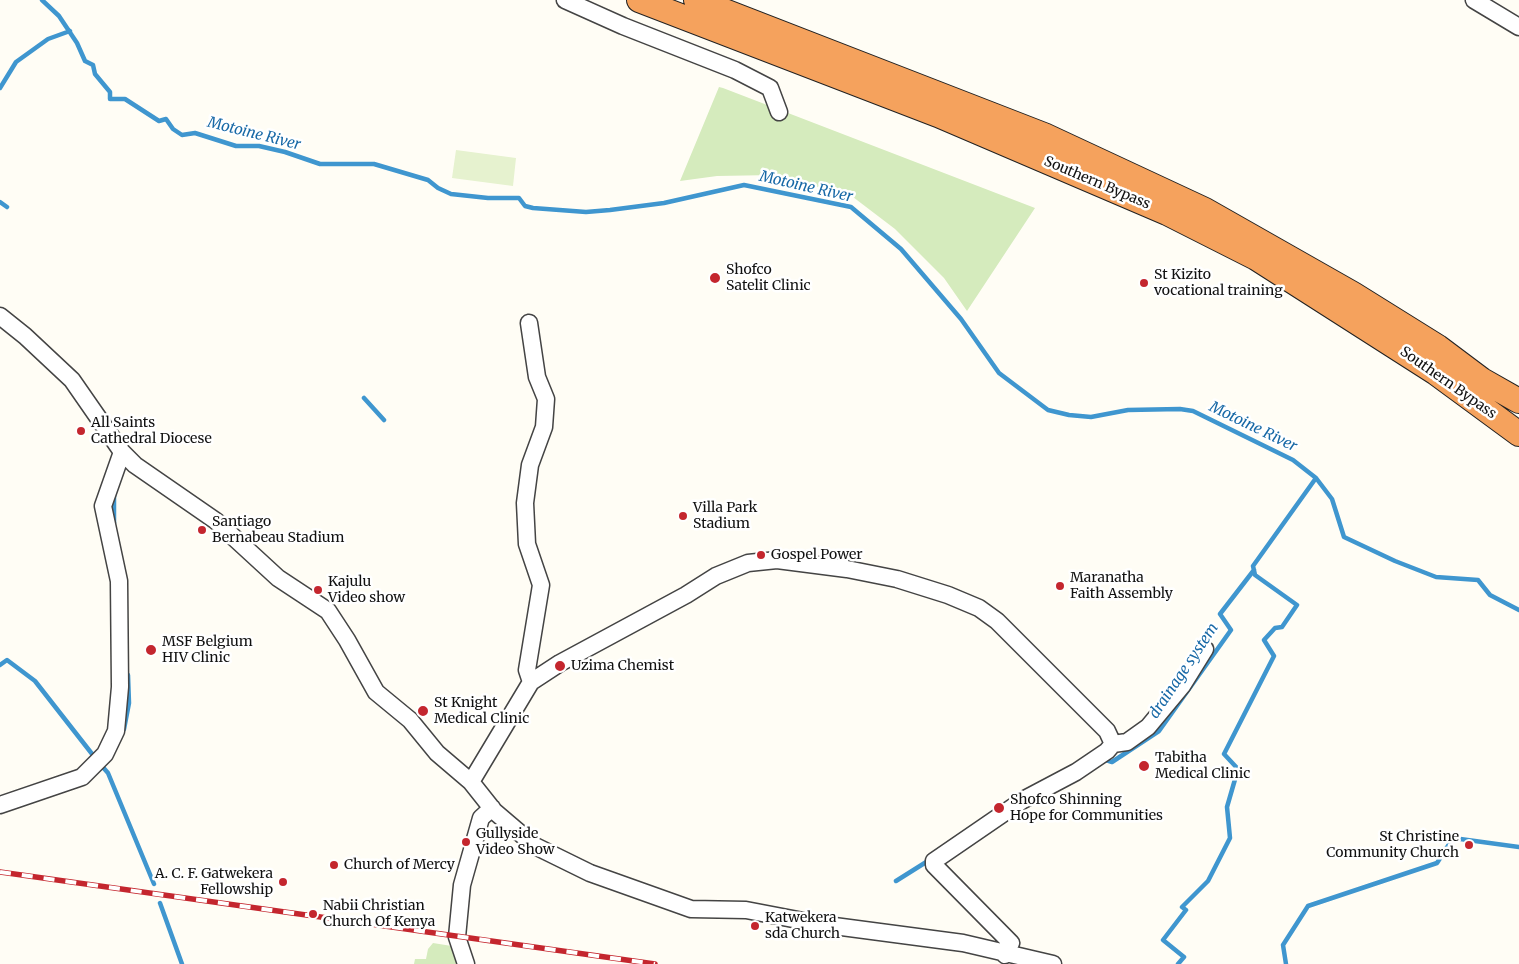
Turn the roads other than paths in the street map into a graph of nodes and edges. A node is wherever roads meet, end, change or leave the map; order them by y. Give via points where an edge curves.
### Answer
1 (565, 0) edge
2 (639, 0) edge
3 (696, 0) edge
4 (1474, 0) edge
5 (721, 5) edge
6 (1519, 27) edge
7 (779, 112) dead end
8 (0, 316) edge
9 (529, 323) dead end
10 (1519, 401) edge
11 (1519, 434) edge
12 (122, 452) junction
13 (1205, 649) dead end
14 (531, 682) junction
15 (1113, 744) junction
16 (471, 782) junction
17 (0, 805) edge
18 (492, 808) junction
19 (1005, 955) junction
20 (466, 964) edge
21 (1053, 964) edge

1 - 7 street via 753,79 770,88
2 - 11 highway, Southern Bypass via 938,116 1168,213 1256,258 1436,373
3 - 5 highway, Southern Bypass
4 - 6 street
5 - 10 highway, Southern Bypass via 1044,135 1205,210 1354,294 1438,347 1482,380
8 - 12 street via 72,380
9 - 14 street via 535,369 546,399 544,427 530,465 525,503 527,544 541,585 527,670
12 - 16 street via 135,465 216,521 278,578 328,611 376,692 410,720 437,753
12 - 17 street via 103,506 119,581 119,708 116,731 101,759 82,777
13 - 15 street via 1182,686 1148,727 1127,742
14 - 15 street via 716,576 748,563 777,560 897,579 980,608 1009,632 1086,709 1107,731
14 - 16 street
15 - 19 street via 1076,772 1023,800 934,861 934,865 1011,944
16 - 18 street
18 - 19 street via 534,846 565,862 691,909 746,910 819,924 963,943
18 - 20 street via 481,818 462,885 457,937
19 - 21 street

